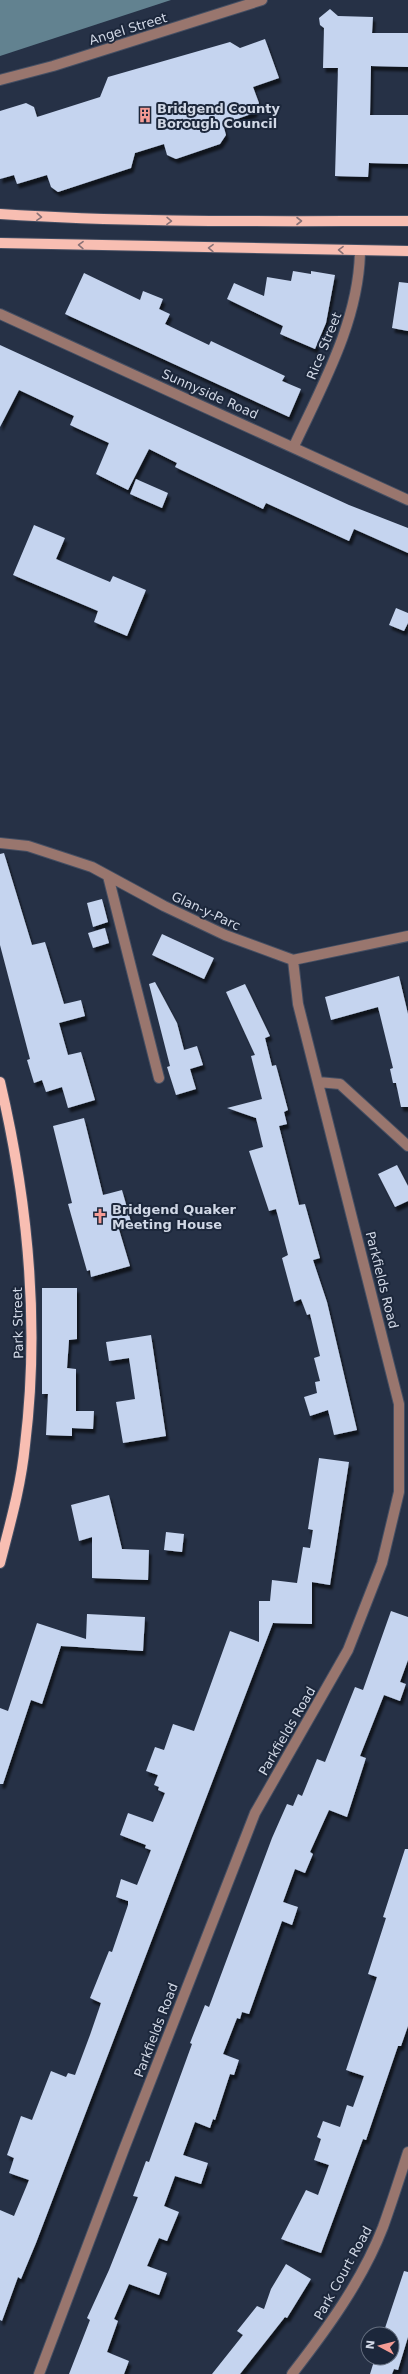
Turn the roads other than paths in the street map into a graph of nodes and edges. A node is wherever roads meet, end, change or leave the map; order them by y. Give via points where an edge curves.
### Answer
1 (262, 0) edge
2 (0, 80) edge
3 (0, 214) edge
4 (408, 221) edge
5 (0, 243) edge
6 (360, 250) junction
7 (408, 250) edge
8 (0, 314) edge
9 (294, 446) junction
10 (408, 500) edge
11 (0, 843) edge
12 (108, 876) junction
13 (408, 936) edge
14 (293, 960) junction
15 (159, 1078) dead end
16 (0, 1082) edge
17 (318, 1082) junction
18 (408, 1146) edge
19 (0, 1564) edge
20 (408, 2152) edge
21 (39, 2374) edge
22 (292, 2374) edge

1 - 2 street, Angel Street via 53,66
3 -> 4 main road via 208,221
6 -> 5 main road
6 - 7 main road
6 - 9 street, Rice Street via 351,316
8 - 9 street, Sunnyside Road
9 - 10 street, Sunnyside Road
11 - 12 street, Glan-y-Parc via 28,846 92,866
12 - 14 street, Glan-y-Parc via 225,935
12 - 15 street
13 - 14 street
14 - 17 street, Parkfields Road via 298,1004
16 - 19 main road, Park Street via 24,1206 29,1257 31,1339 31,1385 25,1446 17,1498
17 - 18 street via 340,1084
17 - 21 street, Parkfields Road via 399,1404 399,1492 382,1563 348,1650 255,1812
20 - 22 street, Park Court Road via 383,2228 362,2272 327,2330

